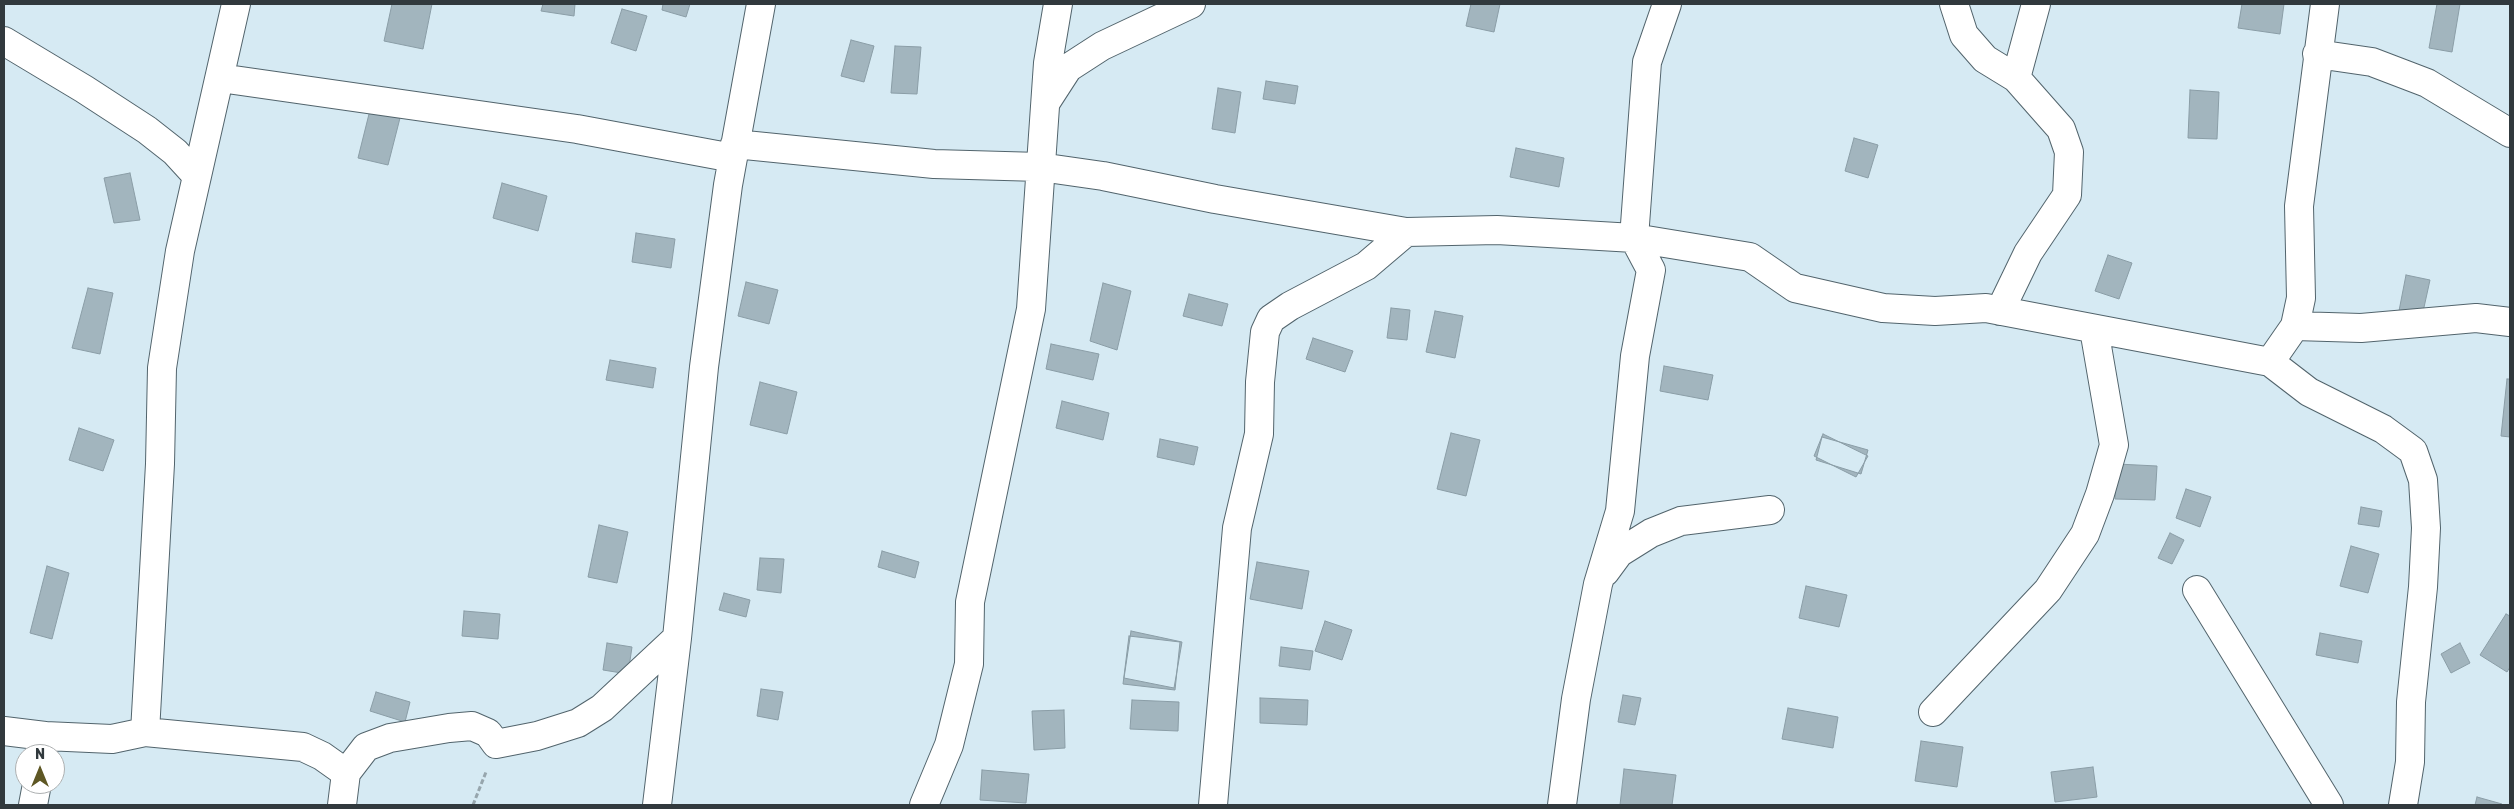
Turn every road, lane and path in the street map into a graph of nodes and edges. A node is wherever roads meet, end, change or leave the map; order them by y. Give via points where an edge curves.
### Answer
1 (236, 4) edge
2 (761, 4) edge
3 (1058, 4) edge
4 (1191, 4) edge
5 (1667, 4) edge
6 (1954, 4) edge
7 (2036, 4) edge
8 (2325, 4) edge
9 (4, 41) edge
10 (2317, 54) junction
11 (220, 78) junction
12 (2016, 78) junction
13 (1045, 103) junction
14 (2510, 133) edge
15 (734, 151) junction
16 (1040, 167) junction
17 (197, 176) junction
18 (1406, 232) junction
19 (1634, 238) junction
20 (2000, 311) junction
21 (2510, 322) edge
22 (2295, 326) junction
23 (2094, 329) junction
24 (2270, 362) junction
25 (1770, 510) dead end
26 (1600, 580) junction
27 (2197, 590) dead end
28 (677, 638) junction
29 (1934, 712) dead end
30 (4, 731) edge
31 (145, 732) junction
32 (41, 744) edge
33 (58, 744) edge
34 (346, 773) junction
35 (342, 805) edge
36 (658, 805) edge
37 (924, 805) edge
38 (1213, 805) edge
39 (1562, 805) edge
40 (2329, 805) edge
41 (2403, 805) edge

1 - 11 street
2 - 15 street
3 - 13 street
4 - 13 street via 1102,46 1068,68
5 - 19 street via 1647,62
6 - 12 street via 1964,36 1985,59
7 - 12 street
8 - 10 street
9 - 17 street via 147,130 175,152
10 - 14 street via 2372,62 2428,83
10 - 22 street via 2299,206 2301,298
11 - 15 street
11 - 17 street
12 - 20 street via 2061,129 2069,152 2067,195 2028,253
13 - 16 street
15 - 16 street via 934,164
15 - 28 street via 704,367
16 - 18 street
16 - 37 street via 1031,309 970,602 969,664 949,745
17 - 31 street via 180,251 162,368
18 - 19 street via 1497,230
18 - 38 street via 1366,266 1271,319 1265,332 1259,434 1237,528
19 - 20 street via 1750,257 1795,288 1883,308 1935,312 1986,308
19 - 26 street via 1651,270 1635,356 1620,510
20 - 23 street
21 - 22 street via 2476,318 2361,328
22 - 24 street
23 - 24 street
23 - 29 street via 2114,445 2085,534 2048,590
24 - 41 street via 2309,392 2383,430 2412,451 2423,480 2426,528 2423,588 2411,702 2410,762
25 - 26 street via 1680,521 1651,533 1619,554
26 - 39 street via 1576,699
27 - 40 street
28 - 34 street via 602,708 578,723 496,744 488,734 472,726 390,738 366,747
28 - 36 street
30 - 32 street
31 - 33 street via 112,740
31 - 34 street via 303,747
34 - 35 street

